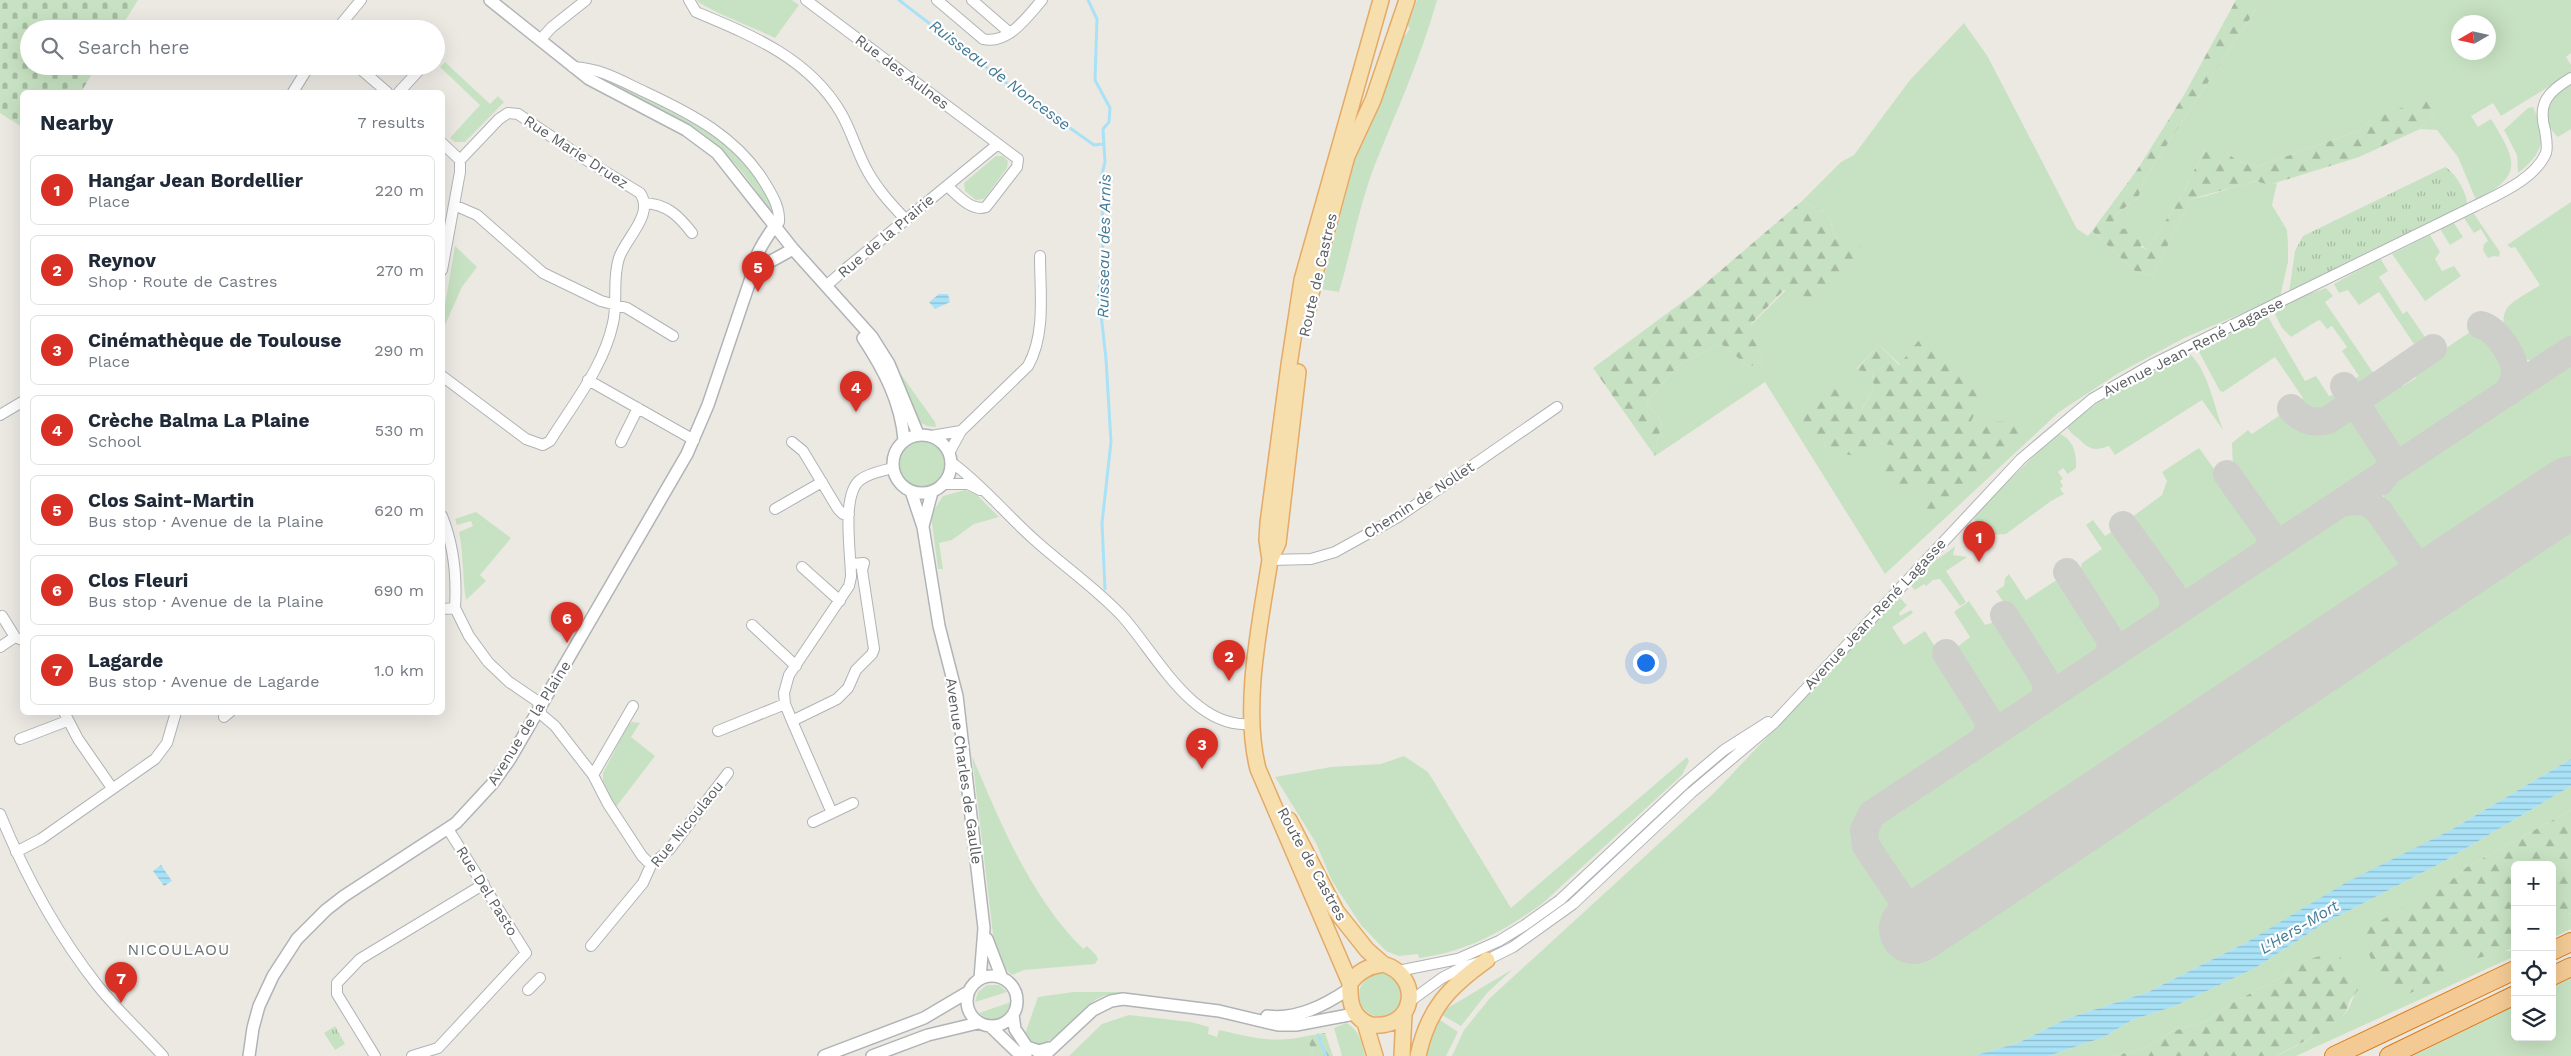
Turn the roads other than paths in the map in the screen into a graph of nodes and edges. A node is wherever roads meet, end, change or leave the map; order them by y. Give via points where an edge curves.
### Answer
1 (361, 0) edge
2 (490, 0) edge
3 (586, 0) edge
4 (689, 0) edge
5 (806, 0) edge
6 (937, 0) edge
7 (972, 0) edge
8 (1042, 0) edge
9 (1381, 0) edge
10 (1407, 0) edge
11 (344, 20) edge
12 (1010, 33) junction
13 (540, 40) junction
14 (573, 67) junction
15 (303, 75) edge
16 (367, 75) edge
17 (415, 75) edge
18 (2571, 78) edge
19 (294, 90) edge
20 (385, 90) edge
21 (402, 90) edge
22 (998, 144) junction
23 (445, 146) edge
24 (460, 160) junction
25 (947, 186) junction
26 (644, 203) junction
27 (454, 205) junction
28 (906, 220) junction
29 (774, 227) junction
30 (692, 233) dead end
31 (445, 236) edge
32 (793, 250) junction
33 (1040, 256) dead end
34 (751, 278) junction
35 (826, 286) junction
36 (617, 304) junction
37 (673, 336) dead end
38 (445, 378) edge
39 (588, 380) junction
40 (20, 403) edge
41 (1557, 407) dead end
42 (638, 408) junction
43 (0, 415) edge
44 (961, 431) junction
45 (918, 434) junction
46 (931, 436) junction
47 (694, 440) junction
48 (904, 440) junction
49 (621, 442) dead end
50 (792, 442) dead end
51 (950, 458) junction
52 (893, 468) junction
53 (822, 482) junction
54 (942, 484) junction
55 (911, 491) junction
56 (985, 491) junction
57 (932, 492) junction
58 (775, 509) dead end
59 (849, 514) junction
60 (445, 526) edge
61 (923, 527) junction
62 (1270, 560) junction
63 (851, 564) junction
64 (802, 567) dead end
65 (840, 601) junction
66 (455, 608) junction
67 (445, 609) edge
68 (0, 617) edge
69 (752, 625) dead end
70 (19, 638) edge
71 (0, 646) edge
72 (796, 666) junction
73 (785, 704) junction
74 (633, 706) dead end
75 (540, 708) junction
76 (1783, 712) junction
77 (175, 715) edge
78 (66, 717) edge
79 (792, 721) junction
80 (1251, 724) junction
81 (718, 731) dead end
82 (20, 739) dead end
83 (1724, 750) junction
84 (1732, 760) junction
85 (728, 773) dead end
86 (593, 775) junction
87 (1264, 785) junction
88 (112, 788) junction
89 (853, 803) dead end
90 (832, 813) junction
91 (0, 814) edge
92 (813, 822) dead end
93 (448, 829) junction
94 (16, 852) junction
95 (651, 865) junction
96 (484, 884) junction
97 (2571, 942) edge
98 (591, 946) dead end
99 (2556, 949) edge
100 (987, 952) junction
101 (1487, 960) junction
102 (1383, 964) junction
103 (2571, 967) edge
104 (1398, 971) junction
105 (2511, 972) edge
106 (2556, 974) edge
107 (540, 978) dead end
108 (1002, 978) junction
109 (980, 979) junction
110 (1350, 986) junction
111 (528, 990) dead end
112 (968, 992) junction
113 (2513, 996) edge
114 (1407, 1008) junction
115 (1222, 1012) junction
116 (1013, 1015) junction
117 (1360, 1018) junction
118 (978, 1023) junction
119 (991, 1027) junction
120 (1056, 1046) junction
121 (251, 1053) edge
122 (163, 1056) edge
123 (375, 1056) edge
124 (412, 1056) edge
125 (824, 1056) edge
126 (872, 1056) edge
127 (1026, 1056) edge
128 (1039, 1056) edge
129 (1375, 1056) edge
130 (1402, 1056) edge
131 (1418, 1056) edge
132 (2334, 1056) edge
133 (2389, 1056) edge

1 - 11 street
2 - 13 street
3 - 13 street via 552,26
4 - 28 street via 696,12 773,47 823,88 841,113 872,178
5 - 22 street, Rue des Aulnes
6 - 12 street via 983,39 999,40
7 - 12 street
8 - 12 street
9 - 62 main road, Route de Castres via 1302,280 1269,513 1267,540
10 - 62 main road, Route de Castres via 1373,100 1347,156 1315,274 1301,352 1278,543
13 - 14 street
14 - 29 street via 611,92 703,140 733,170
14 - 29 street via 595,69 614,76 705,122 734,145 751,163 777,206 780,222
15 - 19 street
16 - 20 street
17 - 21 street
18 - 76 street, Avenue Jean-René Lagasse via 2555,87 2543,104 2546,152 2526,176 2475,206 2134,374 2092,399 2060,424 1991,490
22 - 25 street, Rue de la Prairie
22 - 25 street, Rue de la Prairie via 1017,157 1018,165 989,205 975,208
23 - 24 street
24 - 26 street, Rue Marie Druez via 499,119 508,113 518,114 640,193
24 - 27 street
25 - 28 street, Rue de la Prairie
26 - 30 street via 661,205 680,216
26 - 36 street via 644,212 619,258
27 - 31 street
27 - 36 street via 477,215 543,273 600,301
28 - 35 street, Rue de la Prairie
29 - 32 street
29 - 34 street, Avenue de la Plaine via 752,266
32 - 34 street via 764,265
32 - 35 street
33 - 44 street via 1039,335 1033,358
34 - 47 street, Avenue de la Plaine
35 - 45 street via 862,324 886,359
35 - 48 street via 882,368 898,407
36 - 37 street
36 - 39 street via 606,350
38 - 39 street via 526,439 543,445 550,440
39 - 42 street
40 - 43 street
41 - 62 street, Chemin de Nollet via 1398,517 1335,552 1311,559
42 - 47 street
42 - 49 street
44 - 46 street
44 - 51 street
45 - 46 street
45 - 48 street
46 - 51 street via 940,441
47 - 75 street, Avenue de la Plaine
48 - 52 street via 895,453
50 - 53 street via 803,451
51 - 54 street via 949,476
51 - 56 street
52 - 55 street via 898,481
52 - 59 street via 859,481 851,494
53 - 58 street
53 - 59 street via 838,509
54 - 56 street via 968,484
54 - 57 street
55 - 57 street
55 - 61 street, Avenue Charles de Gaulle
56 - 80 street via 1035,541 1122,616 1178,687 1228,723
57 - 61 street, Avenue Charles de Gaulle
59 - 63 street
60 - 66 street via 454,558
61 - 100 street, Avenue Charles de Gaulle via 938,619 956,696
62 - 80 main road, Route de Castres
63 - 65 street via 849,586
63 - 79 street via 864,563 862,570 874,649 837,699
64 - 65 street
65 - 72 street
66 - 67 street
66 - 75 street via 469,636 488,662 508,682 537,700
68 - 70 street
69 - 72 street
70 - 71 street
72 - 73 street via 786,684
73 - 79 street
73 - 81 street
74 - 86 street
75 - 86 street via 542,715 555,726
75 - 93 street, Avenue de la Plaine via 494,783
76 - 83 street, Avenue Jean-René Lagasse
76 - 84 street, Avenue Jean-René Lagasse
77 - 88 street via 162,752
78 - 82 street
78 - 88 street
79 - 90 street
80 - 87 main road, Route de Castres via 1255,756
83 - 84 street
83 - 104 street, Avenue Jean-René Lagasse via 1544,912 1512,934 1443,963
84 - 101 street, Avenue Jean-René Lagasse via 1559,916 1528,938
85 - 95 street, Rue Nicoulaou via 669,850
86 - 95 street via 608,804
87 - 102 main road, Route de Castres via 1295,829 1336,911 1367,950
87 - 110 main road, Route de Castres
88 - 94 street
89 - 90 street
90 - 92 street
91 - 94 street
93 - 96 street, Rue Del Pasto
93 - 121 street, Avenue de la Plaine via 344,896 312,922 287,952 269,984 256,1016
94 - 122 street via 35,892 80,963
95 - 98 street, Rue Nicoulaou via 643,883
96 - 123 street via 360,959 337,983 337,994
96 - 124 street, Rue Del Pasto via 526,953 438,1048
97 - 99 highway
100 - 108 street, Avenue Charles de Gaulle
100 - 109 street, Avenue Charles de Gaulle
101 - 114 street, Avenue Jean-René Lagasse via 1442,978
101 - 131 main road via 1461,979 1444,997 1428,1023
102 - 104 main road
102 - 110 main road via 1367,968 1355,976
103 - 106 highway
104 - 114 main road via 1407,984
105 - 132 highway
107 - 111 street
108 - 109 street
108 - 116 street via 1012,985 1017,995
109 - 112 street
110 - 115 street via 1312,1010 1295,1016 1281,1018
110 - 117 main road
112 - 118 street via 968,1010
112 - 125 street via 924,1018
113 - 133 highway
114 - 117 main road via 1390,1024 1378,1026
114 - 130 main road
115 - 117 street via 1287,1026
115 - 120 street via 1135,999 1111,1001 1093,1010
116 - 119 street via 1004,1024
116 - 120 street via 1015,1029 1027,1047 1039,1051
117 - 129 main road
118 - 119 street
118 - 126 street via 928,1035
119 - 127 street via 1016,1051
120 - 128 street

